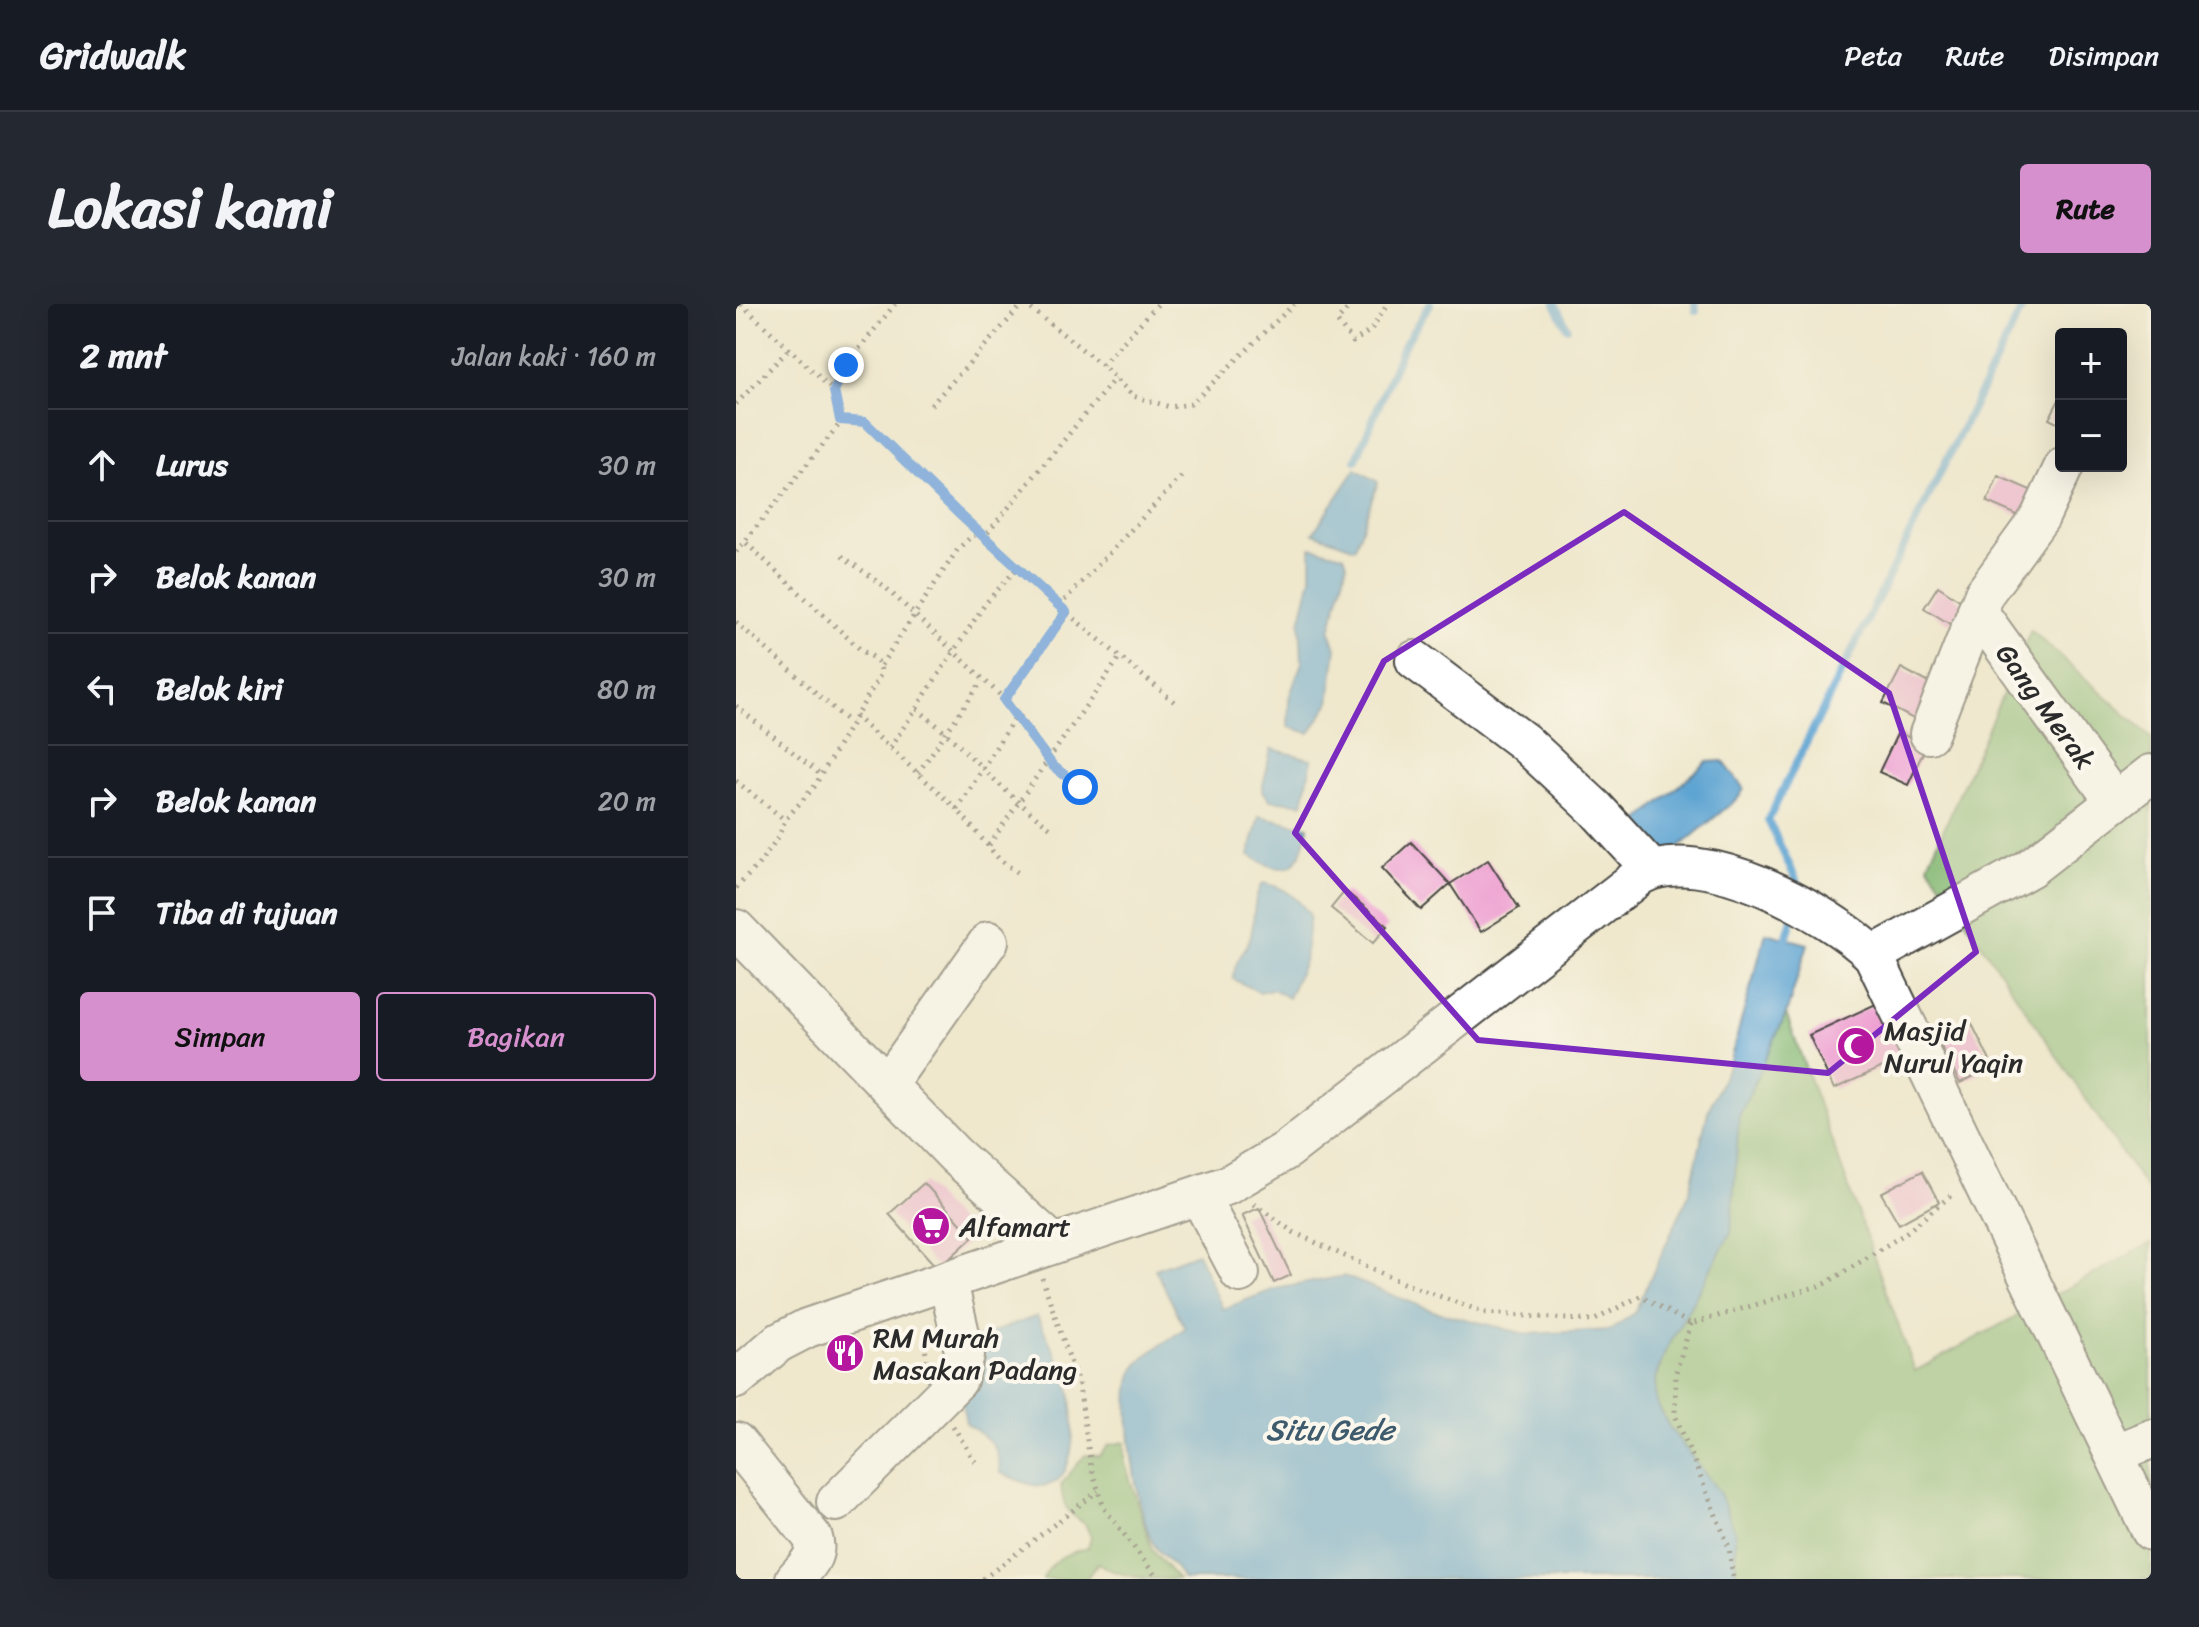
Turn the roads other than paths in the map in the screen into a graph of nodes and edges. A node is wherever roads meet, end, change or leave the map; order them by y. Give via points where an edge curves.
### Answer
1 (2061, 472) edge
2 (1977, 610) junction
3 (1415, 660) dead end
4 (1929, 734) dead end
5 (2151, 774) edge
6 (2115, 802) junction
7 (1651, 869) junction
8 (736, 929) edge
9 (989, 941) dead end
10 (1873, 955) junction
11 (887, 1085) junction
12 (1214, 1191) junction
13 (1043, 1249) junction
14 (1240, 1273) dead end
15 (948, 1282) junction
16 (736, 1379) edge
17 (2151, 1439) edge
18 (736, 1442) edge
19 (2114, 1454) junction
20 (836, 1502) dead end
21 (2151, 1531) edge
22 (795, 1579) edge

1 - 2 street via 2040,517 1997,573
2 - 4 street
2 - 6 street, Gang Merak
3 - 7 street via 1524,742
5 - 6 street
6 - 10 street via 2030,868
7 - 10 street via 1701,869 1765,886 1851,933
7 - 12 street via 1287,1150
8 - 11 street
9 - 11 street
10 - 19 street
11 - 13 street
12 - 13 street
12 - 14 street
13 - 15 street
15 - 16 street via 807,1328 778,1343
15 - 20 street via 965,1355 958,1380
17 - 19 street
18 - 22 street via 813,1538 812,1559
19 - 21 street

